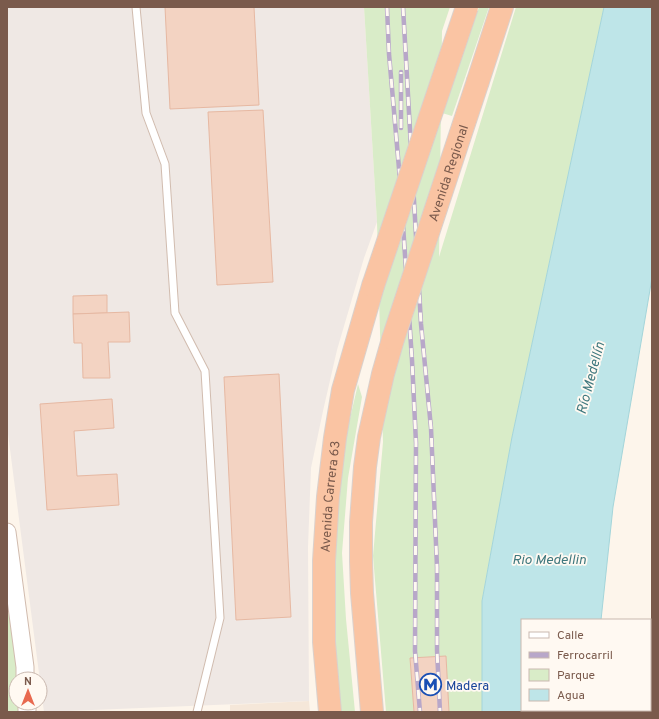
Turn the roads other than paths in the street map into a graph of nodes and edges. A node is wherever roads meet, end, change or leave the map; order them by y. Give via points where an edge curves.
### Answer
1 (136, 7) edge
2 (467, 7) edge
3 (502, 7) edge
4 (7, 532) edge
5 (25, 671) edge
6 (197, 712) edge
7 (330, 712) edge
8 (372, 712) edge

1 - 6 lane via 146,113 165,164 176,313 205,371 220,618
2 - 7 highway, Avenida Carrera 63, bridge via 373,286 344,390 328,497 324,561 324,634
3 - 8 highway, Avenida Regional, bridge via 393,339 369,437 361,522 361,561
4 - 5 street

